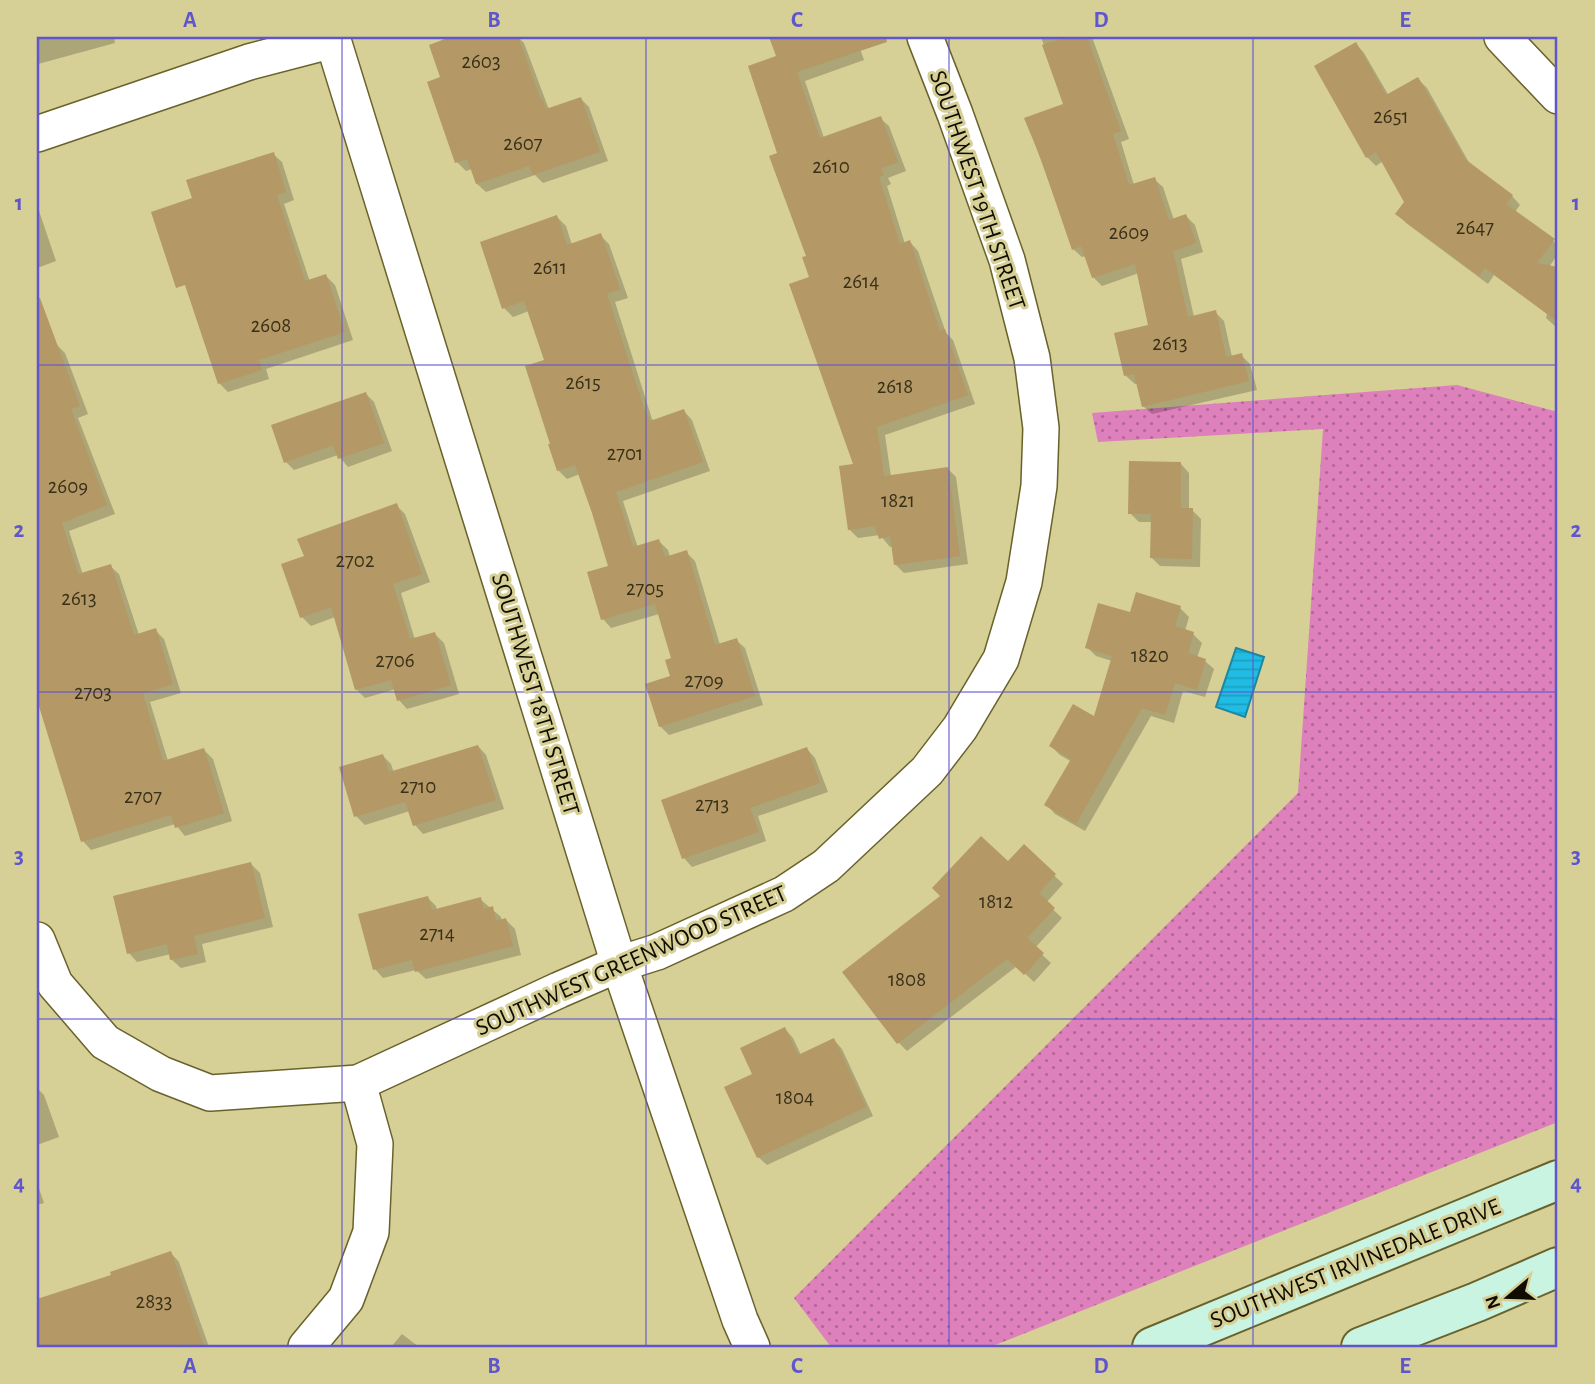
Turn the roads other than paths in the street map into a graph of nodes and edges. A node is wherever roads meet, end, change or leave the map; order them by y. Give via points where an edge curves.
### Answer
1 (925, 37) edge
2 (1502, 37) edge
3 (332, 38) edge
4 (1558, 96) edge
5 (37, 134) edge
6 (1041, 428) joint
7 (37, 940) edge
8 (619, 964) junction
9 (358, 1083) junction
10 (1558, 1180) edge
11 (1558, 1267) edge
12 (306, 1347) edge
13 (752, 1347) edge
14 (1152, 1347) edge
15 (1361, 1347) edge

1 - 6 street, SOUTHWEST 19TH STREET via 1007,260 1031,358
2 - 4 street
3 - 5 street
3 - 8 street, SOUTHWEST 18TH STREET
6 - 8 street, SOUTHWEST GREENWOOD STREET via 1040,486 1024,582 1001,659 960,728 927,771 826,866 784,894 657,952
7 - 9 street, SOUTHWEST GREENWOOD STREET via 55,984 105,1042 161,1074 210,1093
8 - 9 street, SOUTHWEST GREENWOOD STREET
8 - 13 street, SOUTHWEST 18TH STREET
9 - 12 street via 375,1144 371,1232 346,1299
10 - 14 main road, SOUTHWEST IRVINEDALE DRIVE
11 - 15 main road

